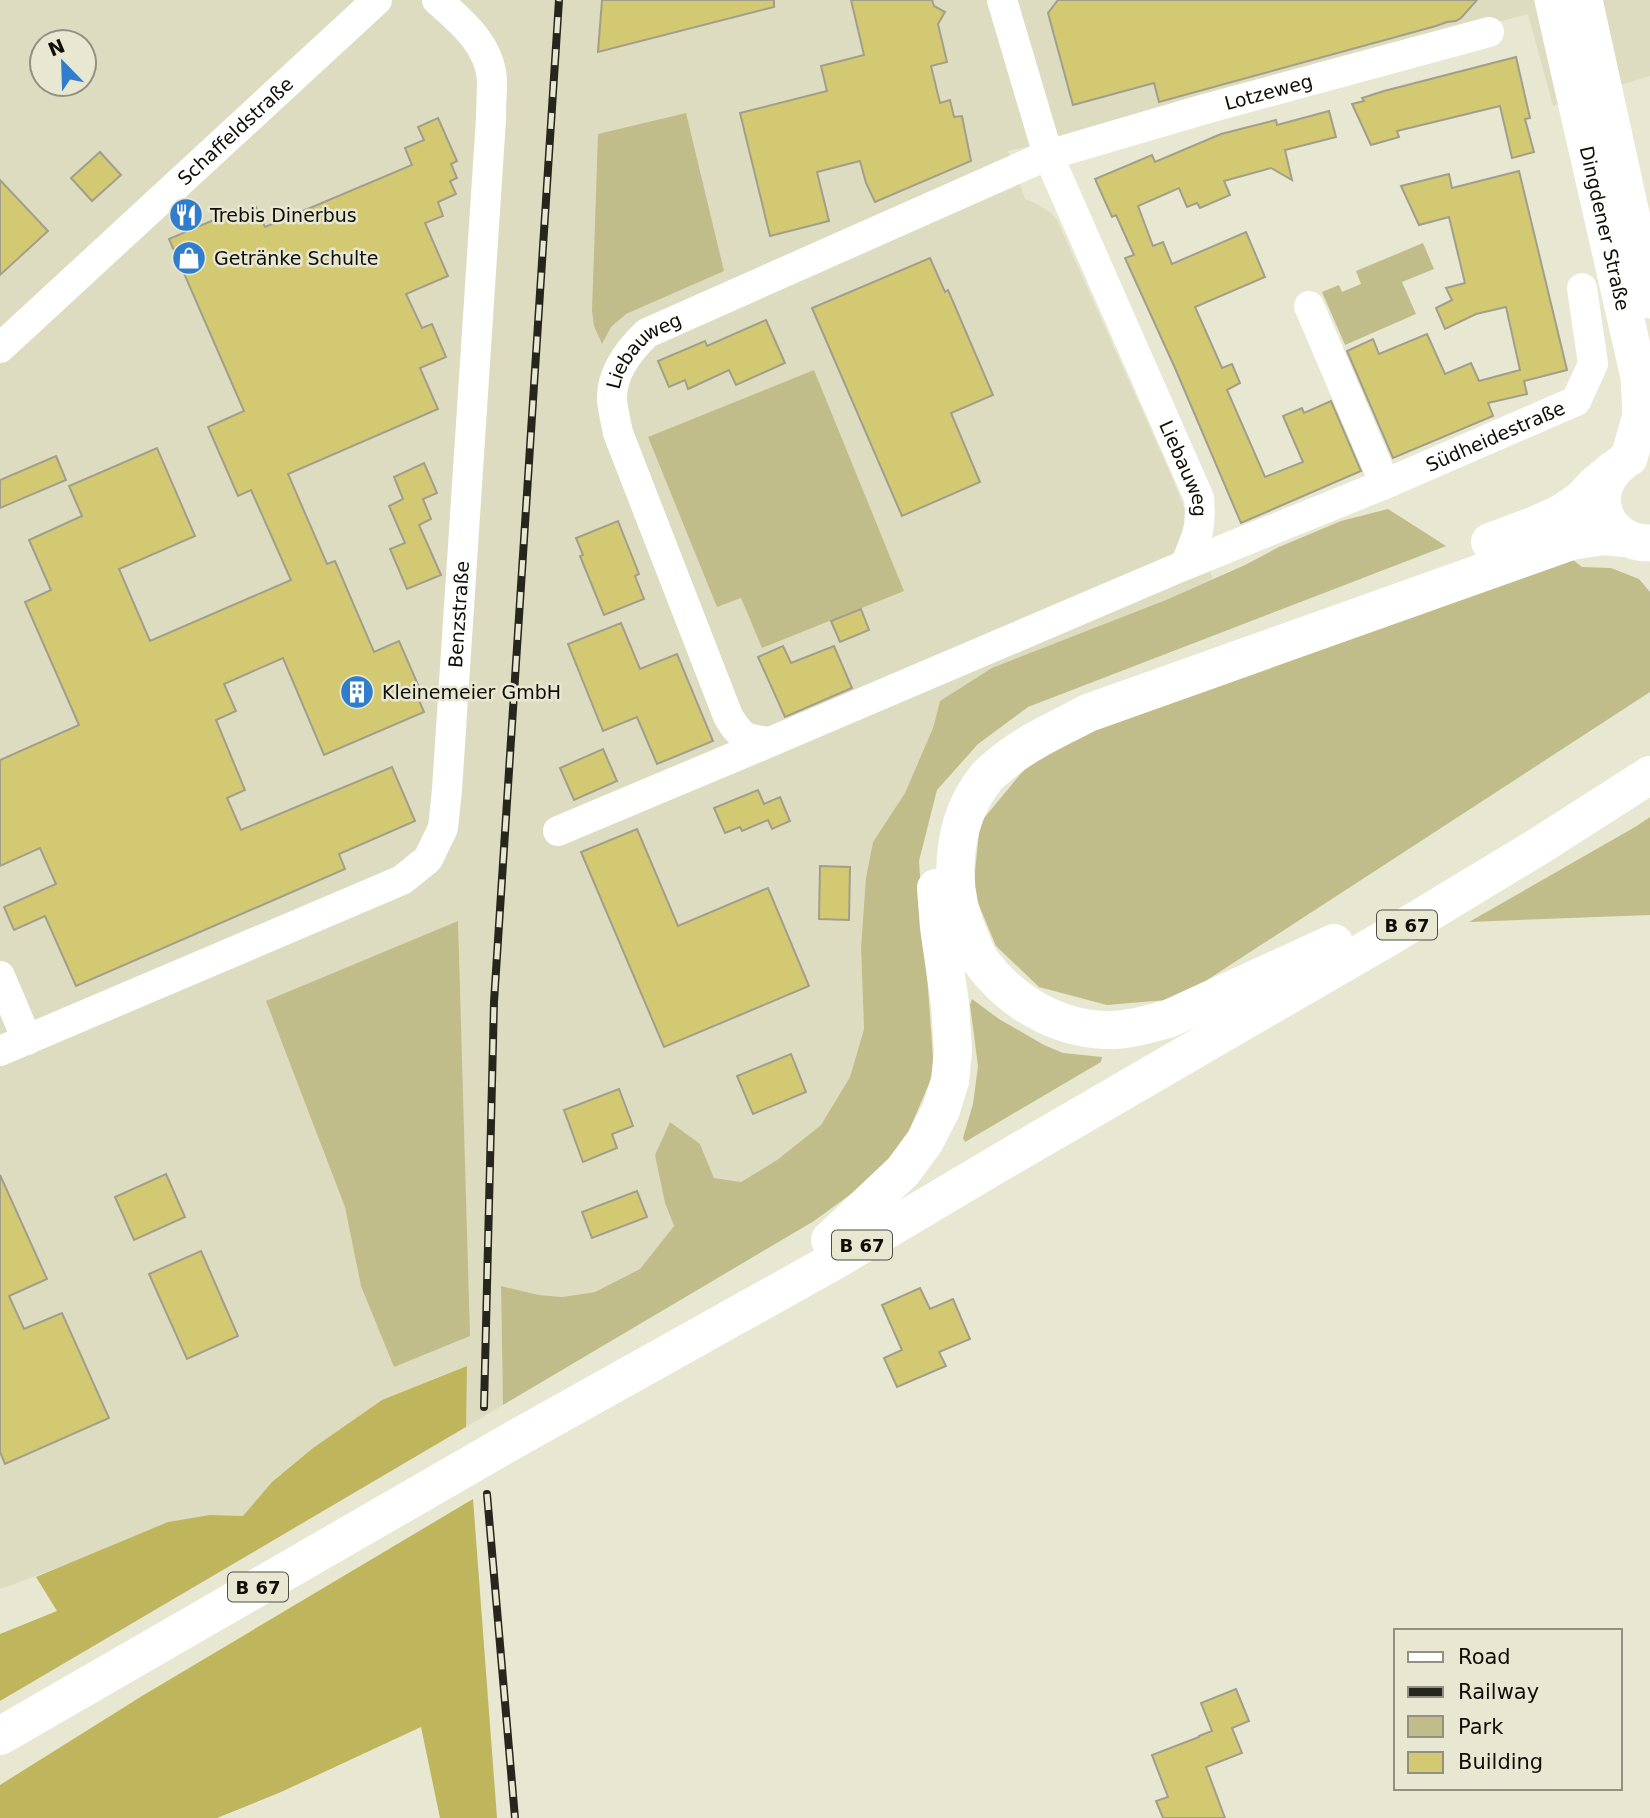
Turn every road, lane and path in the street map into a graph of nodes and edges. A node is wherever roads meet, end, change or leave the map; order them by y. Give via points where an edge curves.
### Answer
1 (377, 0) edge
2 (437, 0) edge
3 (1002, 0) edge
4 (1553, 0) edge
5 (1584, 0) edge
6 (1489, 32) dead end
7 (1048, 155) junction
8 (1582, 288) dead end
9 (1650, 300) edge
10 (1309, 306) dead end
11 (0, 348) edge
12 (1631, 461) edge
13 (1385, 484) junction
14 (1637, 541) edge
15 (1185, 565) junction
16 (770, 742) junction
17 (1650, 749) edge
18 (1650, 775) edge
19 (558, 831) dead end
20 (1349, 936) junction
21 (0, 976) edge
22 (27, 1040) junction
23 (0, 1051) edge
24 (830, 1240) junction
25 (560, 1414) junction
26 (0, 1736) edge

1 - 11 street, Schaffeldstraße
2 - 22 street, Benzstraße via 475,37 492,77 443,828 428,859 402,880
3 - 7 street, Liebauweg
4 - 12 main road, Dingdener Straße via 1639,377 1641,415
5 - 9 main road, Dingdener Straße
6 - 7 street, Lotzeweg
7 - 15 street, Liebauweg via 1199,498 1201,519
7 - 16 street, Liebauweg via 647,333 617,372 612,399 618,433 729,716 737,731 751,740
8 - 13 street, Südheidestraße via 1593,364 1576,401
10 - 13 street
12 - 14 main road, Dingdener Straße via 1605,483 1602,498 1612,528
12 - 24 highway via 1562,513 1533,526 1085,692 1050,708 997,743 959,786 941,832 935,896 953,1051 941,1110 903,1171
13 - 15 street, Südheidestraße
14 - 20 highway via 1602,536 1572,541 1088,713 1034,740 986,777 960,830 954,866 957,900 981,962 1030,1008 1066,1024 1106,1031 1168,1019
15 - 16 street
16 - 19 street
17 - 20 highway, B 67
18 - 25 highway, B 67 via 1380,941 834,1261
20 - 24 highway, B 67 via 1177,1041
21 - 22 street
22 - 23 street, Benzstraße
24 - 25 highway, B 67
25 - 26 highway, B 67

